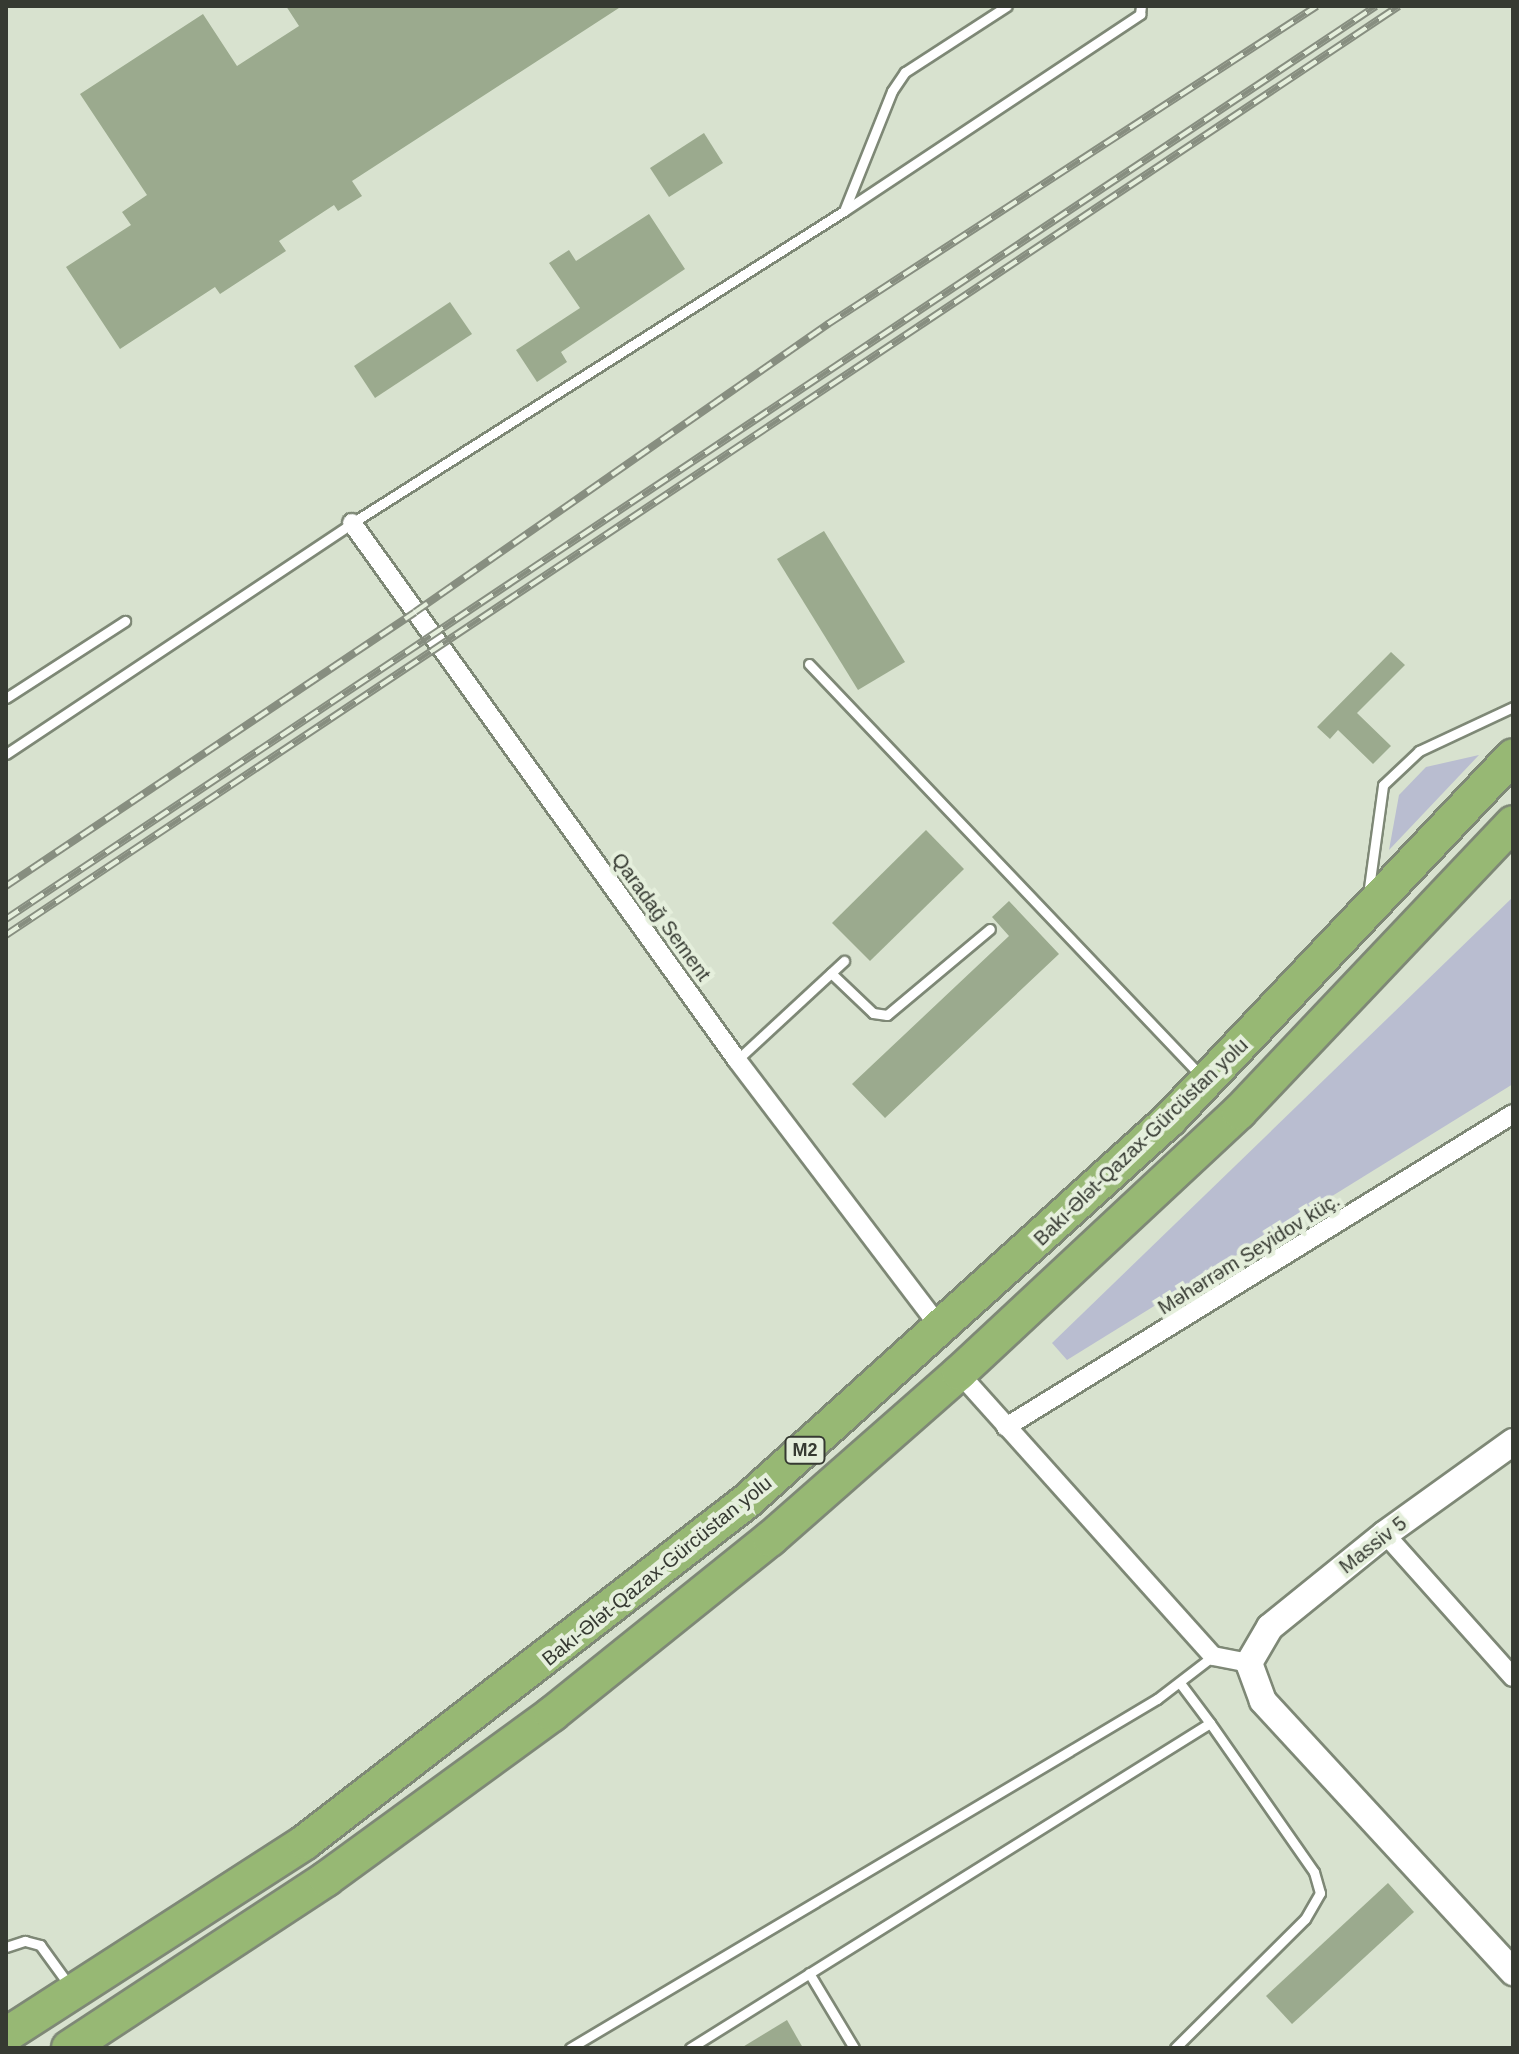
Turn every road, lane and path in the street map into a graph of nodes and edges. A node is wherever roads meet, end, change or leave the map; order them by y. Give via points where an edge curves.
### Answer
1 (1007, 6) edge
2 (1141, 6) edge
3 (844, 211) junction
4 (352, 523) junction
5 (125, 621) dead end
6 (809, 664) dead end
7 (6, 698) edge
8 (1513, 707) edge
9 (6, 754) edge
10 (1513, 756) edge
11 (1505, 836) edge
12 (1365, 916) junction
13 (990, 929) dead end
14 (844, 961) dead end
15 (831, 973) junction
16 (737, 1060) junction
17 (1207, 1082) junction
18 (1513, 1114) edge
19 (942, 1330) junction
20 (959, 1373) junction
21 (1006, 1427) junction
22 (1513, 1442) edge
23 (1385, 1534) junction
24 (1213, 1656) junction
25 (1249, 1663) junction
26 (1513, 1677) edge
27 (1180, 1683) junction
28 (1210, 1723) junction
29 (6, 1947) edge
30 (1513, 1972) edge
31 (809, 1973) junction
32 (74, 1993) junction
33 (6, 2035) edge
34 (69, 2048) edge
35 (570, 2048) edge
36 (690, 2048) edge
37 (854, 2048) edge
38 (1175, 2048) edge

1 - 3 lane via 905,72 892,91
2 - 3 lane via 1140,14
3 - 4 lane
4 - 9 lane
4 - 16 street, Qaradağ Sement
5 - 7 lane
6 - 17 lane
8 - 12 lane via 1419,751 1383,785
10 - 12 highway, Bakı-Ələt-Qazax-Gürcüstan yolu / M2
11 - 20 highway, M2 via 1239,1112
12 - 17 highway, Bakı-Ələt-Qazax-Gürcüstan yolu / M2
13 - 15 lane via 887,1015 873,1013
14 - 15 lane
15 - 16 lane
16 - 19 street, Qaradağ Sement
17 - 19 highway, Bakı-Ələt-Qazax-Gürcüstan yolu / M2
18 - 21 street, Məhərrəm Seyidov küç.
19 - 32 highway, Bakı-Ələt-Qazax-Gürcüstan yolu / M2 via 747,1501 530,1673 305,1842
20 - 21 street
20 - 34 highway, M2 via 770,1539 552,1714 326,1879
21 - 24 street
22 - 23 street, Massiv 5
23 - 25 street, Massiv 5 via 1270,1627
23 - 26 street
24 - 25 street
24 - 27 lane
25 - 30 street via 1263,1701
27 - 28 lane
27 - 35 lane
28 - 31 lane
28 - 38 lane via 1314,1872 1320,1893 1305,1919
29 - 32 lane via 25,1941 40,1945
31 - 36 lane
31 - 37 lane
32 - 33 highway, Bakı-Ələt-Qazax-Gürcüstan yolu / M2

